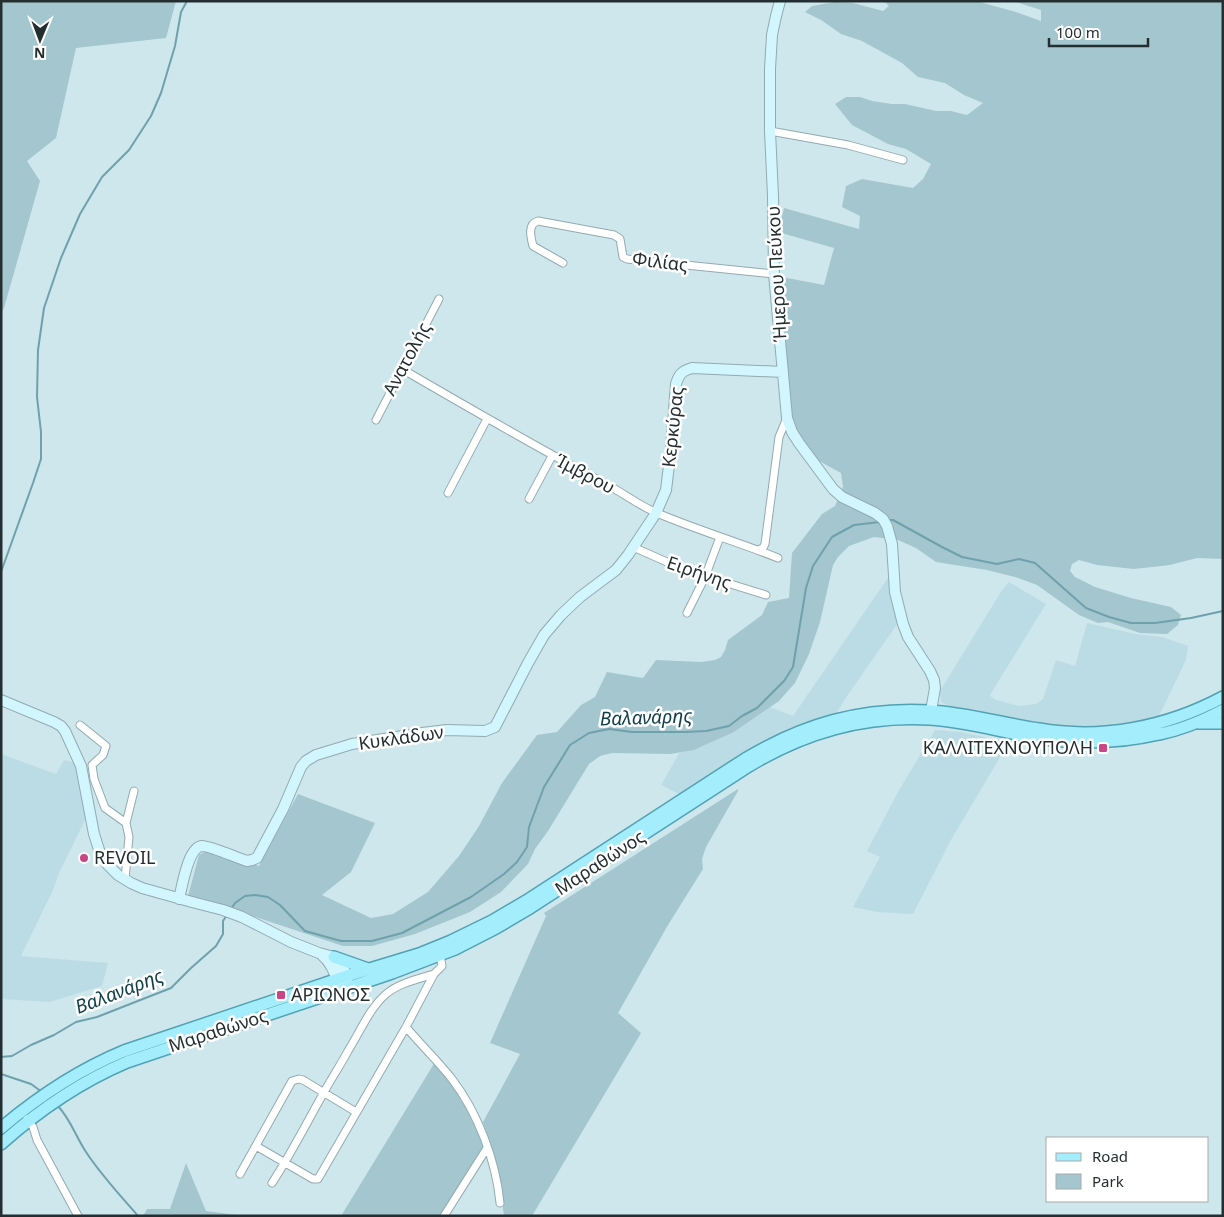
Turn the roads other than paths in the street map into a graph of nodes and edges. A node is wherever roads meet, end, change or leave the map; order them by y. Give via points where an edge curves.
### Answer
1 (780, 1) edge
2 (770, 131) junction
3 (903, 160) dead end
4 (563, 263) dead end
5 (774, 274) junction
6 (439, 299) dead end
7 (402, 369) junction
8 (783, 372) junction
9 (787, 418) junction
10 (487, 419) junction
11 (376, 420) dead end
12 (552, 456) junction
13 (448, 493) dead end
14 (529, 499) dead end
15 (656, 513) junction
16 (720, 537) junction
17 (633, 547) junction
18 (758, 550) junction
19 (778, 558) dead end
20 (705, 577) junction
21 (766, 596) dead end
22 (687, 613) dead end
23 (1221, 698) edge
24 (1, 700) edge
25 (931, 711) junction
26 (1222, 711) edge
27 (1223, 723) edge
28 (1190, 724) junction
29 (80, 725) dead end
30 (134, 791) dead end
31 (126, 823) junction
32 (124, 879) junction
33 (179, 898) junction
34 (319, 953) junction
35 (440, 955) junction
36 (334, 957) junction
37 (368, 969) junction
38 (434, 974) junction
39 (343, 983) junction
40 (406, 1027) junction
41 (324, 1092) junction
42 (40, 1104) junction
43 (356, 1112) junction
44 (22, 1119) junction
45 (1, 1128) edge
46 (1, 1144) edge
47 (256, 1146) junction
48 (487, 1148) junction
49 (285, 1163) junction
50 (240, 1174) dead end
51 (272, 1183) dead end
52 (500, 1203) dead end
53 (78, 1216) edge
54 (444, 1216) edge

1 - 2 street, Ήμερου Πεύκου via 772,36
2 - 3 street via 848,144
2 - 5 street, Ήμερου Πεύκου
4 - 5 street, Φιλίας via 533,246 531,227 534,222 614,235 620,239 623,257 627,260
5 - 8 street, Ήμερου Πεύκου
6 - 7 street, Ανατολής
7 - 10 street, Ίμβρου
7 - 11 street, Ανατολής
8 - 9 street, Ήμερου Πεύκου
8 - 15 street, Κερκύρας via 692,368 681,373 676,384 666,490
9 - 18 street via 779,437 765,544
9 - 25 street, Ήμερου Πεύκου via 799,443 833,489 842,497 872,511 887,526 892,544 895,592 904,624 934,680
10 - 12 street, Ίμβρου
10 - 13 street
12 - 14 street
12 - 15 street, Ίμβρου
15 - 16 street, Ίμβρου
15 - 17 street, Κερκύρας
16 - 18 street, Ίμβρου
16 - 20 street
17 - 20 street, Ειρήνης
17 - 33 street, Κυκλάδων via 616,570 561,615 544,635 495,727 485,731 422,733 352,744 316,755 302,767 257,858 247,861 209,847 198,847 191,856
18 - 19 street, Ίμβρου
20 - 21 street, Ειρήνης
20 - 22 street
23 - 25 main road, Μαραθώνος via 1170,719 1129,730 1103,732 1041,730
23 - 26 street
24 - 32 street via 54,722 65,731 81,766 100,853
25 - 37 main road, Μαραθώνος via 870,713 796,732 745,758 492,921 431,950
26 - 28 main road, Μαραθώνος
27 - 28 main road
28 - 35 main road, Μαραθώνος via 1153,735 1088,741 1040,738 923,719 871,721 826,731 760,760 530,908
29 - 31 street via 106,746 103,755 92,765 94,778 105,808
30 - 31 street
31 - 32 street via 129,837
32 - 33 street via 142,888
33 - 34 street via 238,915
34 - 36 street
34 - 39 street
35 - 38 street via 442,966
35 - 39 main road, Μαραθώνος via 392,973
36 - 37 main road
36 - 39 street via 342,967
37 - 39 main road, Μαραθώνος
38 - 40 street
38 - 41 street via 399,986 378,1002
39 - 42 main road, Μαραθώνος via 127,1062
39 - 42 main road, Μαραθώνος via 124,1051 54,1088
40 - 43 street
40 - 48 street via 457,1087 477,1120
41 - 43 street
41 - 47 street via 303,1080 292,1080
41 - 49 street
42 - 44 main road, Μαραθώνος
43 - 49 street via 318,1179
44 - 45 main road, Μαραθώνος
44 - 46 main road, Μαραθώνος
44 - 53 street via 33,1127
47 - 49 street
47 - 50 street
48 - 52 street via 499,1186
48 - 54 street
49 - 51 street

